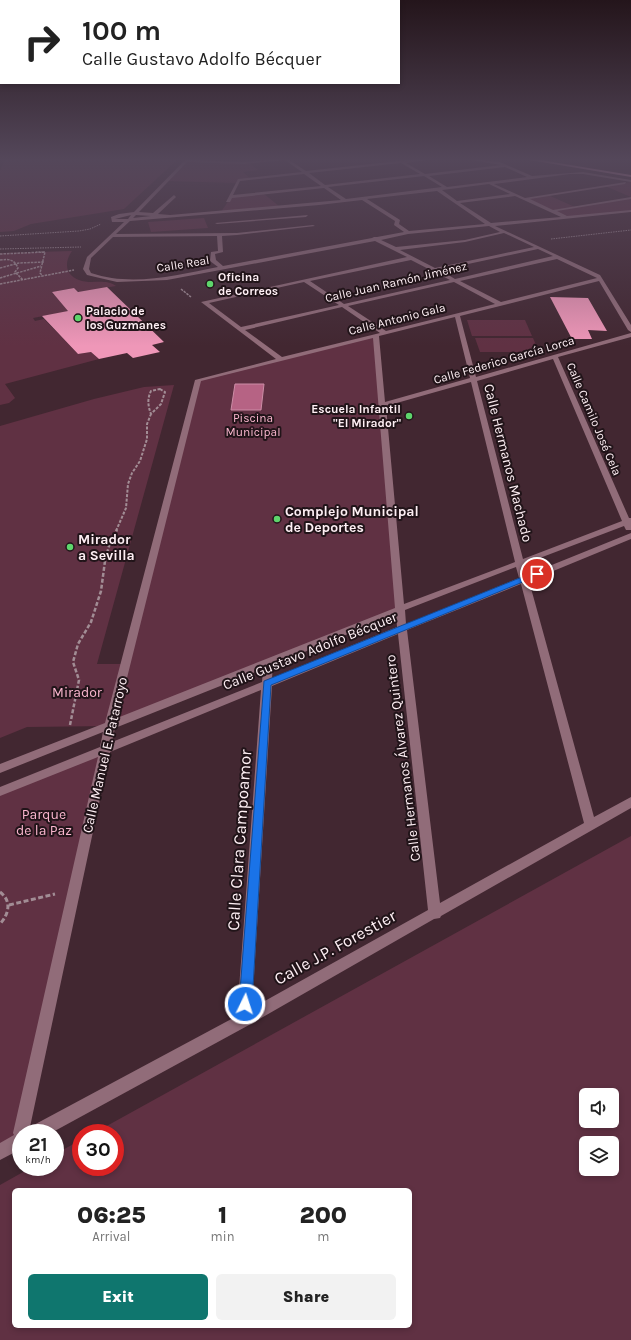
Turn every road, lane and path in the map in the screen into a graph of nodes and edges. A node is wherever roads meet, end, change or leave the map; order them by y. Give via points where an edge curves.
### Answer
1 (129, 220) edge
2 (108, 221) edge
3 (114, 221) edge
4 (124, 221) edge
5 (248, 221) edge
6 (397, 221) edge
7 (483, 221) edge
8 (532, 221) edge
9 (217, 223) joint
10 (490, 225) junction
11 (313, 226) dead end
12 (631, 230) edge
13 (408, 232) junction
14 (504, 232) junction
15 (220, 234) junction
16 (0, 236) edge
17 (112, 236) junction
18 (374, 238) junction
19 (527, 243) junction
20 (99, 247) junction
21 (538, 248) junction
22 (0, 249) edge
23 (395, 249) junction
24 (8, 253) junction
25 (0, 254) edge
26 (557, 256) junction
27 (411, 258) junction
28 (4, 259) junction
29 (0, 260) edge
30 (44, 262) junction
31 (17, 263) junction
32 (41, 266) junction
33 (0, 268) edge
34 (87, 268) junction
35 (223, 268) junction
36 (434, 270) junction
37 (17, 274) junction
38 (43, 276) junction
39 (0, 278) edge
40 (601, 279) junction
41 (23, 280) junction
42 (453, 280) junction
43 (306, 281) junction
44 (0, 284) edge
45 (500, 304) junction
46 (343, 306) junction
47 (457, 315) junction
48 (240, 329) junction
49 (631, 330) edge
50 (380, 334) junction
51 (631, 335) edge
52 (555, 357) junction
53 (280, 359) junction
54 (198, 380) joint
55 (473, 380) junction
56 (383, 405) junction
57 (151, 414) junction
58 (628, 521) edge
59 (631, 534) edge
60 (520, 564) junction
61 (524, 579) junction
62 (400, 609) junction
63 (402, 628) junction
64 (268, 663) junction
65 (267, 684) junction
66 (110, 726) junction
67 (69, 728) dead end
68 (105, 749) junction
69 (0, 769) edge
70 (0, 792) edge
71 (631, 802) edge
72 (590, 825) junction
73 (74, 889) junction
74 (0, 892) edge
75 (9, 905) junction
76 (435, 914) junction
77 (0, 924) edge
78 (244, 1020) junction
79 (24, 1124) edge
80 (52, 1124) edge
81 (12, 1143) edge
82 (0, 1152) edge

1 - 17 street
2 - 16 path via 90,229
3 - 4 street
5 - 9 street
6 - 13 street via 396,224
7 - 10 street
8 - 10 street, Calle Real
9 - 15 street
10 - 13 street, Calle Real
10 - 14 street
11 - 15 street
12 - 19 path
13 - 18 street, Calle Real
14 - 19 street
14 - 23 street
15 - 17 street
15 - 35 street via 221,252 213,253 213,261
17 - 20 street
18 - 23 street
18 - 35 street, Calle Real
19 - 21 street
20 - 22 path
20 - 34 street via 88,258
21 - 26 street
21 - 36 street
23 - 27 street
24 - 25 path
24 - 28 path
24 - 30 path via 45,252
26 - 40 street
26 - 42 street, Calle Juan Ramón Jiménez
27 - 36 street
27 - 43 street
28 - 29 path
28 - 31 path
30 - 31 path
30 - 32 path
31 - 33 path
31 - 37 path
32 - 37 path
32 - 38 path via 40,273
34 - 35 street, Calle Real via 88,274 116,280 167,278
34 - 38 path
36 - 42 street
37 - 39 path
37 - 41 path
38 - 41 path
40 - 45 street, Calle Antonio Gala
40 - 49 street
41 - 44 path
42 - 45 street
42 - 46 street, Calle Juan Ramón Jiménez
43 - 46 street
43 - 48 street via 204,302
45 - 47 street, Calle Antonio Gala
46 - 48 street, Calle Juan Ramón Jiménez
46 - 50 street
47 - 50 street, Calle Antonio Gala
47 - 55 street, Calle Hermanos Machado
48 - 53 street
50 - 53 street, Calle Antonio Gala
50 - 56 street, Calle Hermanos Álvarez Quintero
51 - 52 street, Calle Federico García Lorca
52 - 55 street, Calle Federico García Lorca
52 - 58 street, Calle Camilo José Cela
53 - 54 street, Calle Antonio Gala
54 - 66 street, Calle Manuel E. Patarroyo
55 - 56 street, Calle Federico García Lorca
55 - 60 street, Calle Hermanos Machado
56 - 62 street, Calle Hermanos Álvarez Quintero
57 - 57 path via 163,400 165,392 160,389 151,391 147,400
57 - 67 path via 140,461 128,484 126,508 104,561 101,591 91,622 78,644 73,662 79,680
58 - 59 street, Calle Camilo José Cela
58 - 60 street, Calle Gustavo Adolfo Bécquer
59 - 61 street, Calle Gustavo Adolfo Bécquer
60 - 61 street, Calle Hermanos Machado
60 - 62 street, Calle Gustavo Adolfo Bécquer
61 - 63 street, Calle Gustavo Adolfo Bécquer
61 - 72 street, Calle Hermanos Machado
62 - 63 street, Calle Hermanos Álvarez Quintero
62 - 64 street, Calle Gustavo Adolfo Bécquer
63 - 65 street, Calle Gustavo Adolfo Bécquer
63 - 76 street, Calle Hermanos Álvarez Quintero
64 - 65 street, Calle Clara Campoamor
64 - 66 street, Calle Gustavo Adolfo Bécquer
65 - 68 street, Calle Gustavo Adolfo Bécquer
65 - 78 street, Calle Clara Campoamor
66 - 68 street, Calle Manuel E. Patarroyo
66 - 69 street, Calle Gustavo Adolfo Bécquer
68 - 70 street, Calle Gustavo Adolfo Bécquer
68 - 73 street, Calle Manuel E. Patarroyo
71 - 72 street, Calle J.P. Forestier
72 - 76 street, Calle J.P. Forestier
73 - 75 path
73 - 79 street, Calle Manuel E. Patarroyo
74 - 75 path via 7,898
75 - 77 path via 8,913
76 - 78 street, Calle J.P. Forestier
78 - 80 street, Calle J.P. Forestier
81 - 82 street

